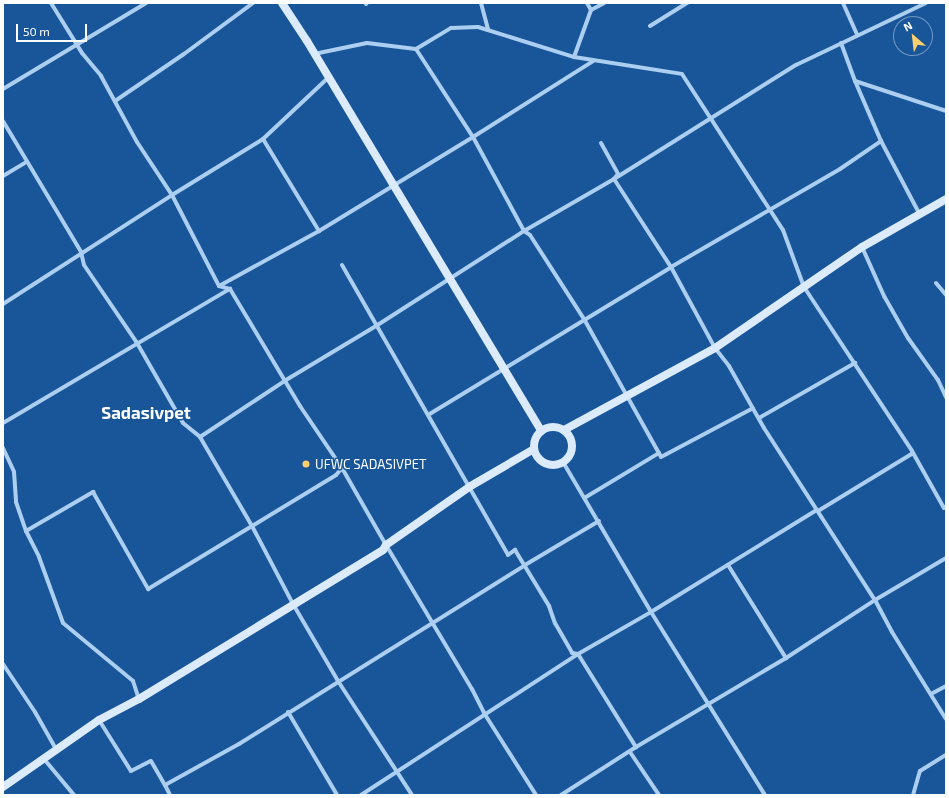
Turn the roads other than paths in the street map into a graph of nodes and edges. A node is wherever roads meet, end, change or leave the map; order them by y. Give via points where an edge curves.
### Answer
1 (51, 3) edge
2 (146, 3) edge
3 (253, 3) edge
4 (282, 3) edge
5 (481, 3) edge
6 (587, 3) edge
7 (604, 3) edge
8 (687, 3) edge
9 (844, 3) edge
10 (926, 3) edge
11 (591, 10) junction
12 (650, 26) dead end
13 (488, 30) junction
14 (857, 36) junction
15 (841, 43) junction
16 (76, 45) junction
17 (416, 49) junction
18 (314, 54) junction
19 (574, 57) junction
20 (593, 61) junction
21 (328, 78) junction
22 (855, 81) junction
23 (3, 89) edge
24 (115, 101) junction
25 (946, 111) edge
26 (711, 118) junction
27 (3, 121) edge
28 (473, 137) junction
29 (263, 139) junction
30 (881, 141) junction
31 (601, 143) dead end
32 (26, 162) junction
33 (3, 176) edge
34 (614, 179) junction
35 (394, 186) junction
36 (172, 195) junction
37 (946, 198) edge
38 (768, 209) junction
39 (920, 215) junction
40 (319, 231) junction
41 (524, 231) junction
42 (862, 247) junction
43 (80, 252) junction
44 (342, 265) dead end
45 (671, 267) junction
46 (450, 280) junction
47 (936, 283) dead end
48 (219, 286) junction
49 (804, 287) junction
50 (230, 289) junction
51 (946, 295) edge
52 (3, 304) edge
53 (584, 319) junction
54 (376, 326) junction
55 (137, 342) junction
56 (715, 348) junction
57 (855, 363) junction
58 (504, 369) junction
59 (286, 380) junction
60 (628, 395) junction
61 (946, 397) edge
62 (753, 408) junction
63 (428, 415) junction
64 (759, 418) junction
65 (3, 423) edge
66 (564, 430) junction
67 (541, 431) junction
68 (200, 437) junction
69 (3, 448) edge
70 (534, 449) junction
71 (659, 453) junction
72 (913, 454) junction
73 (563, 462) junction
74 (342, 468) junction
75 (469, 487) junction
76 (586, 497) junction
77 (946, 507) edge
78 (818, 511) junction
79 (599, 521) junction
80 (252, 526) junction
81 (26, 531) junction
82 (386, 546) junction
83 (946, 558) edge
84 (525, 565) junction
85 (728, 565) junction
86 (875, 600) junction
87 (293, 604) junction
88 (651, 612) junction
89 (432, 623) junction
90 (578, 654) junction
91 (786, 658) junction
92 (3, 664) edge
93 (338, 681) junction
94 (946, 686) edge
95 (931, 694) junction
96 (139, 699) junction
97 (708, 705) junction
98 (288, 712) junction
99 (484, 714) junction
100 (946, 719) edge
101 (99, 720) junction
102 (636, 747) junction
103 (56, 749) junction
104 (630, 752) junction
105 (946, 754) edge
106 (43, 758) junction
107 (396, 772) junction
108 (165, 785) junction
109 (3, 787) edge
110 (74, 795) edge
111 (170, 795) edge
112 (337, 795) edge
113 (361, 795) edge
114 (412, 795) edge
115 (536, 795) edge
116 (561, 795) edge
117 (659, 795) edge
118 (765, 795) edge
119 (913, 795) edge

1 - 16 street
2 - 16 street
3 - 24 street
4 - 18 main road
5 - 13 street
6 - 11 street
7 - 11 street
8 - 12 street
9 - 14 street
10 - 14 street
11 - 19 street
13 - 17 street via 478,27 451,28
13 - 19 street
14 - 15 street
15 - 22 street
15 - 26 street via 796,65
16 - 23 street
16 - 24 street via 101,76
17 - 18 street via 367,43
17 - 28 street
18 - 21 main road
19 - 20 street
20 - 26 street via 682,74
20 - 28 street
21 - 29 street
21 - 35 main road
22 - 25 street
22 - 30 street
24 - 36 street via 137,142
26 - 34 street
26 - 38 street
27 - 32 street
28 - 35 street
28 - 41 street
29 - 36 street
29 - 40 street
30 - 38 street via 840,169
30 - 39 street
31 - 34 street via 618,174
32 - 33 street
32 - 43 street
34 - 41 street
34 - 45 street
35 - 40 street
35 - 46 main road
36 - 43 street
36 - 48 street
37 - 39 main road
38 - 45 street
38 - 49 street via 783,230
39 - 42 main road
40 - 48 street
41 - 46 street
41 - 53 street via 530,235
42 - 49 main road
42 - 61 street via 884,296 908,338 938,380
43 - 52 street
43 - 55 street via 84,265
44 - 54 street
45 - 53 street
45 - 56 street
46 - 54 street
46 - 58 main road
47 - 51 street
48 - 50 street
49 - 56 main road
49 - 57 street
50 - 55 street
50 - 59 street
53 - 58 street
53 - 60 street
54 - 59 street
54 - 63 street
55 - 65 street
55 - 68 street via 183,423
56 - 60 main road
56 - 62 street via 729,366
57 - 64 street
57 - 72 street
58 - 63 street
58 - 67 main road
59 - 68 street
59 - 74 street via 300,406
60 - 66 main road
60 - 71 street
62 - 64 street
62 - 71 street via 661,457
63 - 75 street
64 - 78 street
66 - 67 main road via 553,427
66 - 73 main road via 572,443 569,457
67 - 70 main road via 534,442
68 - 80 street
69 - 81 street via 14,472 16,502
70 - 73 main road via 545,464
70 - 75 main road
71 - 76 street
72 - 77 street via 944,508
72 - 78 street
73 - 76 street
74 - 80 street via 336,475
74 - 82 street
75 - 82 main road
75 - 84 street via 508,555 515,550
76 - 79 street
78 - 85 street
78 - 86 street
79 - 84 street
79 - 88 street
80 - 81 street via 148,589 93,492
80 - 87 street
81 - 96 street via 39,557 63,623 133,681
82 - 87 main road
82 - 89 street
83 - 86 street
84 - 89 street
84 - 90 street via 572,653
85 - 88 street
85 - 91 street
86 - 91 street
86 - 95 street
87 - 93 street
87 - 96 main road
88 - 90 street
88 - 97 street
89 - 93 street
89 - 99 street via 472,688
90 - 99 street
90 - 102 street
91 - 97 street
92 - 103 street
93 - 98 street
93 - 107 street
94 - 95 street
95 - 100 street
96 - 101 main road
97 - 102 street
97 - 118 street
98 - 108 street via 239,744
98 - 112 street
99 - 107 street
99 - 115 street
101 - 103 main road
101 - 108 street via 131,771 151,761
102 - 104 street
103 - 106 main road
104 - 116 street
104 - 117 street
105 - 119 street via 920,771
106 - 109 main road
106 - 110 street
107 - 113 street
107 - 114 street
108 - 111 street

